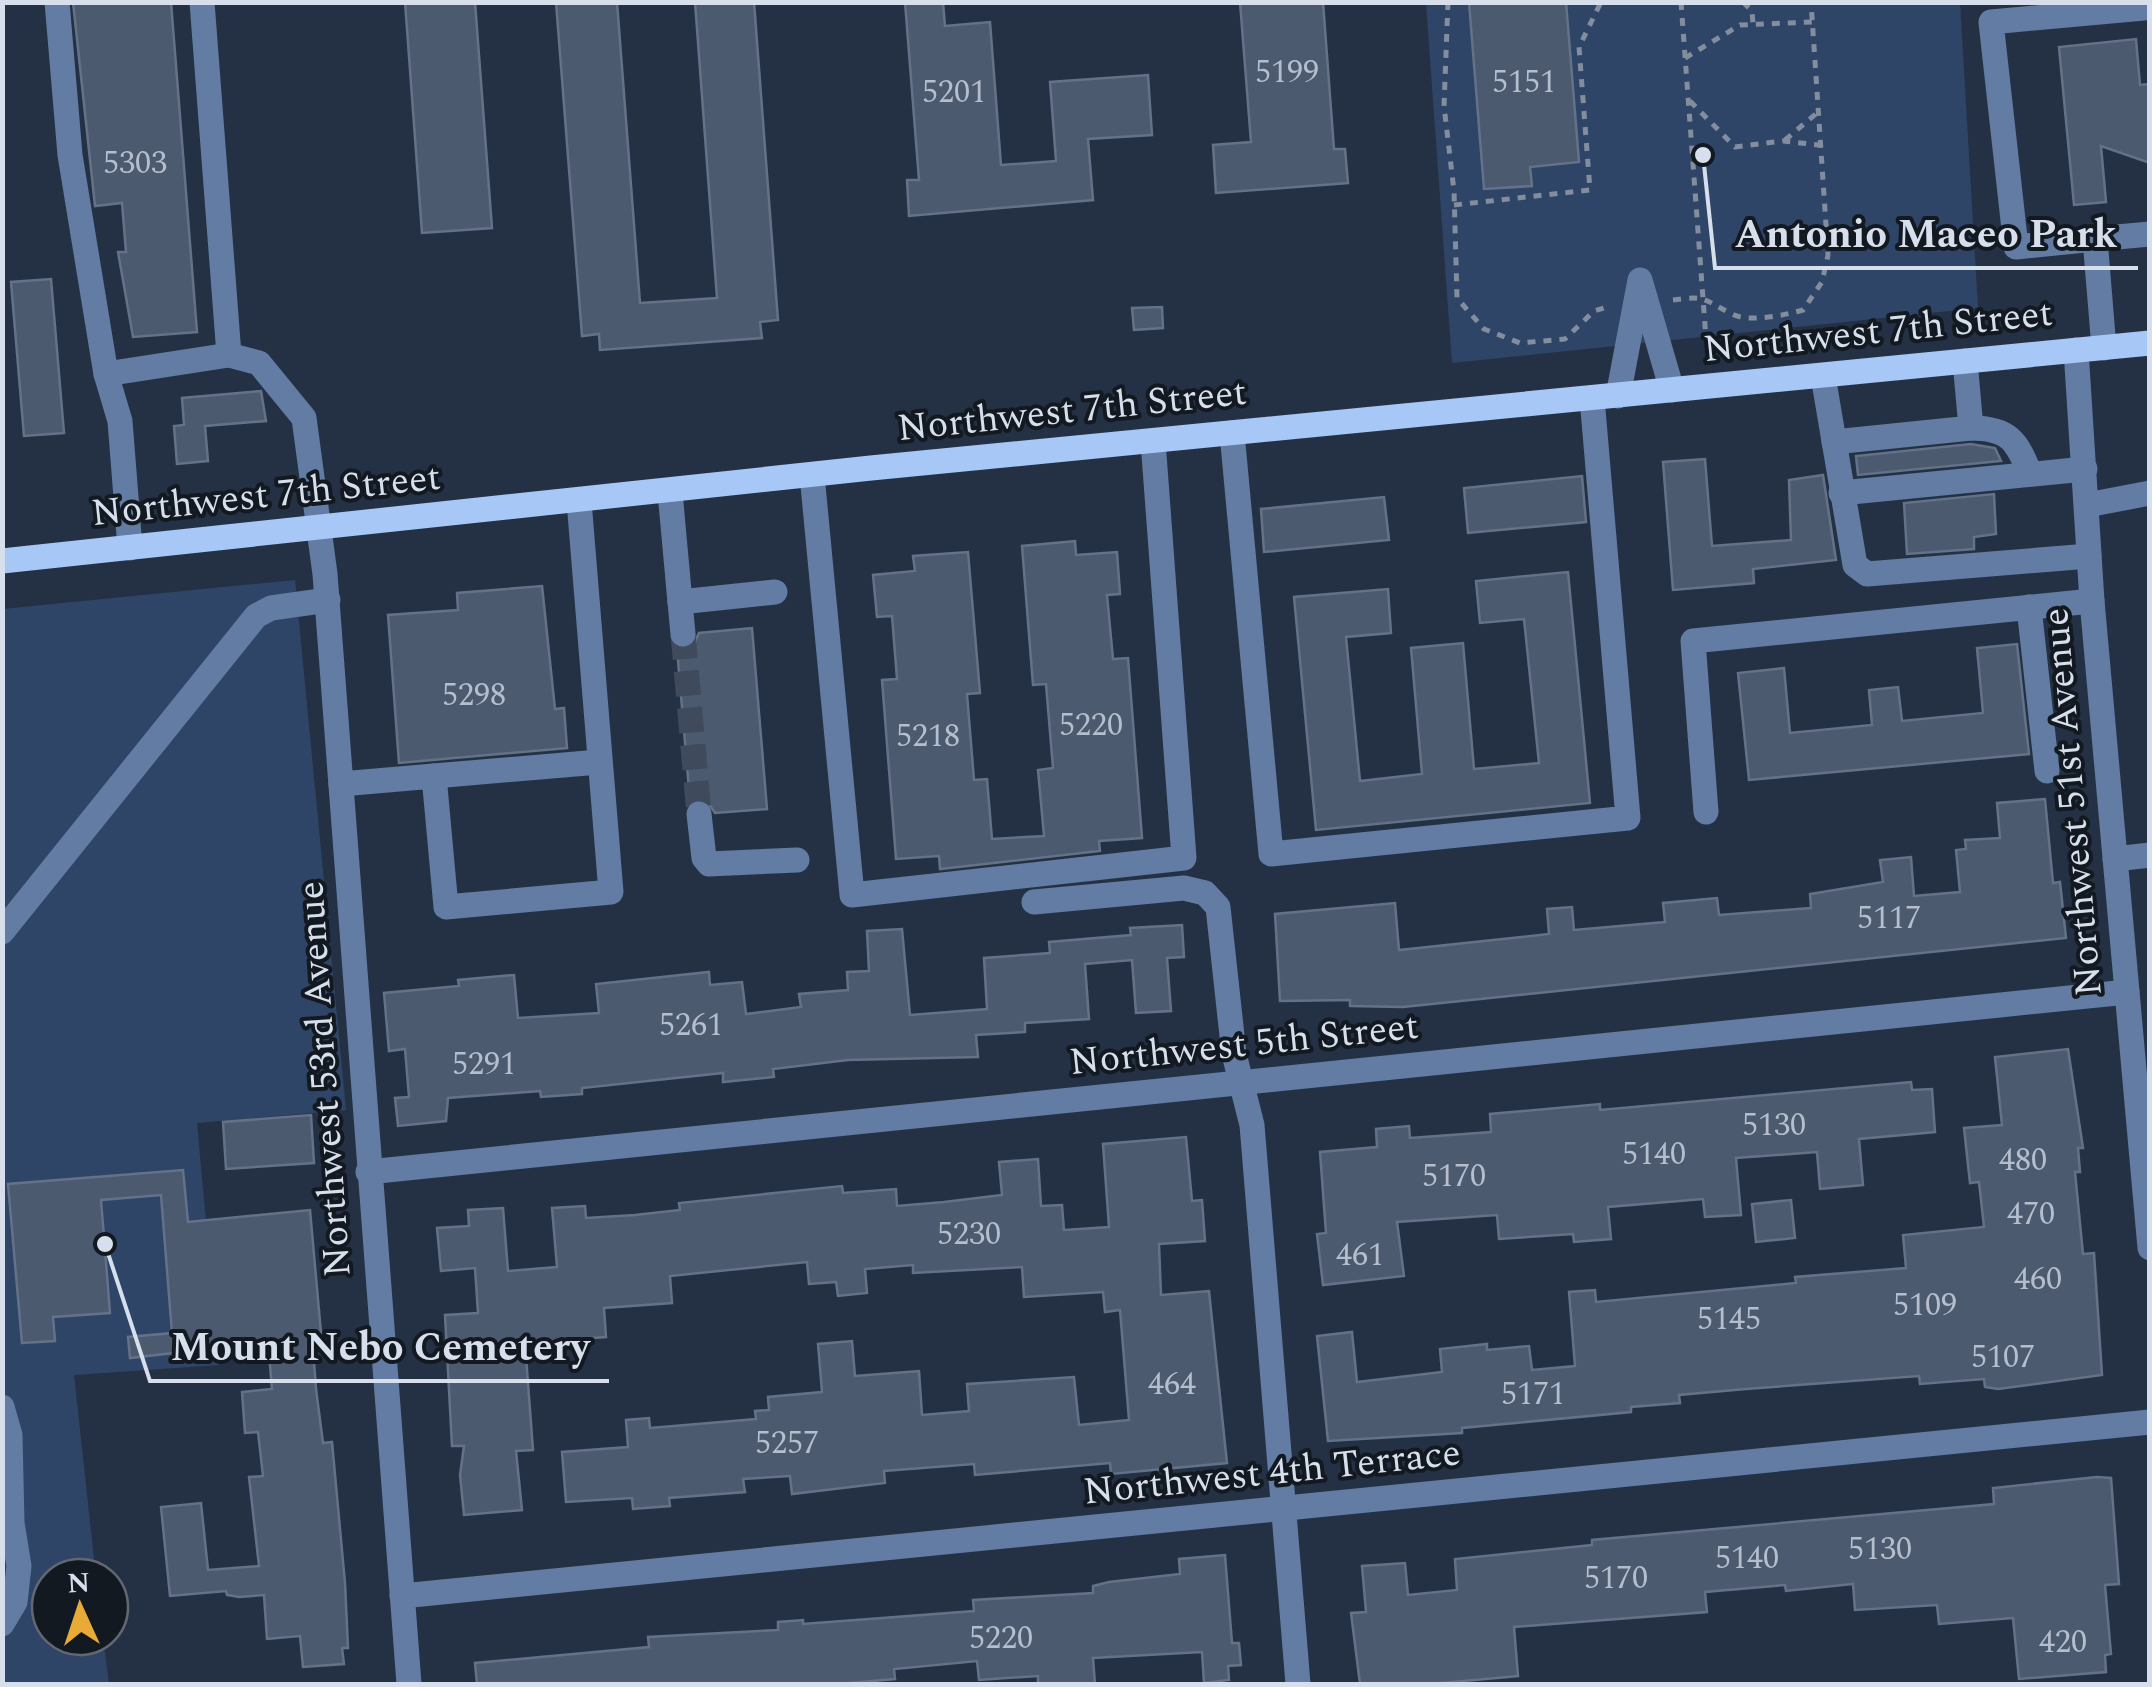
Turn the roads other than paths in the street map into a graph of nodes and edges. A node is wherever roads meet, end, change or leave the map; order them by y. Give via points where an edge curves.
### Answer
1 (57, 2) edge
2 (202, 2) edge
3 (2144, 8) dead end
4 (2150, 234) edge
5 (2095, 239) junction
6 (2150, 343) edge
7 (2104, 348) junction
8 (2076, 350) junction
9 (229, 354) junction
10 (1965, 361) junction
11 (106, 374) junction
12 (1823, 376) junction
13 (1672, 390) junction
14 (1605, 397) junction
15 (1971, 428) junction
16 (1232, 433) junction
17 (1153, 441) junction
18 (1834, 442) junction
19 (2085, 469) junction
20 (2030, 474) junction
21 (812, 475) junction
22 (670, 492) junction
23 (1841, 493) junction
24 (2150, 493) edge
25 (579, 501) junction
26 (2086, 505) junction
27 (318, 528) junction
28 (130, 548) junction
29 (2089, 556) junction
30 (2, 561) edge
31 (775, 592) dead end
32 (328, 600) junction
33 (2092, 601) junction
34 (680, 602) junction
35 (2029, 607) junction
36 (683, 634) tunnel mouth
37 (599, 762) junction
38 (2047, 770) dead end
39 (434, 776) junction
40 (342, 784) junction
41 (1706, 812) dead end
42 (699, 814) tunnel mouth
43 (2150, 855) edge
44 (2116, 859) junction
45 (797, 860) dead end
46 (1034, 902) dead end
47 (2, 932) edge
48 (2127, 992) junction
49 (2141, 1042) edge
50 (1242, 1082) junction
51 (368, 1172) junction
52 (2150, 1248) edge
53 (2, 1407) edge
54 (2150, 1422) edge
55 (1284, 1510) junction
56 (402, 1596) junction
57 (2, 1624) edge
58 (409, 1684) edge
59 (1298, 1684) edge

1 - 11 street via 70,155
2 - 9 street
3 - 5 street via 1991,22 2016,247
4 - 5 street
5 - 7 street
6 - 7 main road, Northwest 7th Street
7 - 8 main road, Northwest 7th Street
8 - 10 main road, Northwest 7th Street
8 - 19 street, Northwest 51st Avenue
9 - 11 street
9 - 27 street, Northwest 53rd Avenue via 259,364 304,418
10 - 12 main road, Northwest 7th Street
10 - 15 street
11 - 28 street via 120,421
12 - 13 main road, Northwest 7th Street
12 - 18 street
13 - 14 main road, Northwest 7th Street
13 - 14 street via 1640,304
14 - 16 main road, Northwest 7th Street
14 - 16 street via 1628,818 1271,854
15 - 18 street
15 - 20 street via 2011,437
16 - 17 main road, Northwest 7th Street
17 - 21 main road, Northwest 7th Street
17 - 21 street via 1184,858 852,894
18 - 23 street
19 - 20 street
19 - 26 street, Northwest 51st Avenue
20 - 23 street
21 - 22 main road, Northwest 7th Street
22 - 25 main road, Northwest 7th Street
22 - 34 street
23 - 29 street via 1855,565 1867,574
24 - 26 street
25 - 27 main road, Northwest 7th Street
25 - 37 street
26 - 29 street, Northwest 51st Avenue
27 - 28 main road, Northwest 7th Street
27 - 32 street, Northwest 53rd Avenue
28 - 30 main road, Northwest 7th Street
29 - 33 street, Northwest 51st Avenue
31 - 34 street
32 - 40 street, Northwest 53rd Avenue
32 - 47 street via 256,616
33 - 35 street
33 - 44 street, Northwest 51st Avenue
34 - 36 street
35 - 38 street
35 - 41 street via 1693,641
37 - 39 street
37 - 39 street via 612,892 446,907
39 - 40 street
40 - 51 street, Northwest 53rd Avenue
42 - 45 street via 709,864
43 - 44 street
44 - 48 street, Northwest 51st Avenue
46 - 50 street via 1184,888 1205,893 1218,907
48 - 49 street, Northwest 51st Avenue
48 - 50 street, Northwest 5th Street
49 - 52 street, Northwest 51st Avenue
50 - 51 street, Northwest 5th Street
50 - 55 street via 1252,1125
51 - 56 street, Northwest 53rd Avenue
53 - 57 street via 20,1566 15,1602
54 - 55 street, Northwest 4th Terrace
55 - 56 street, Northwest 4th Terrace
55 - 59 street
56 - 58 street, Northwest 53rd Avenue

